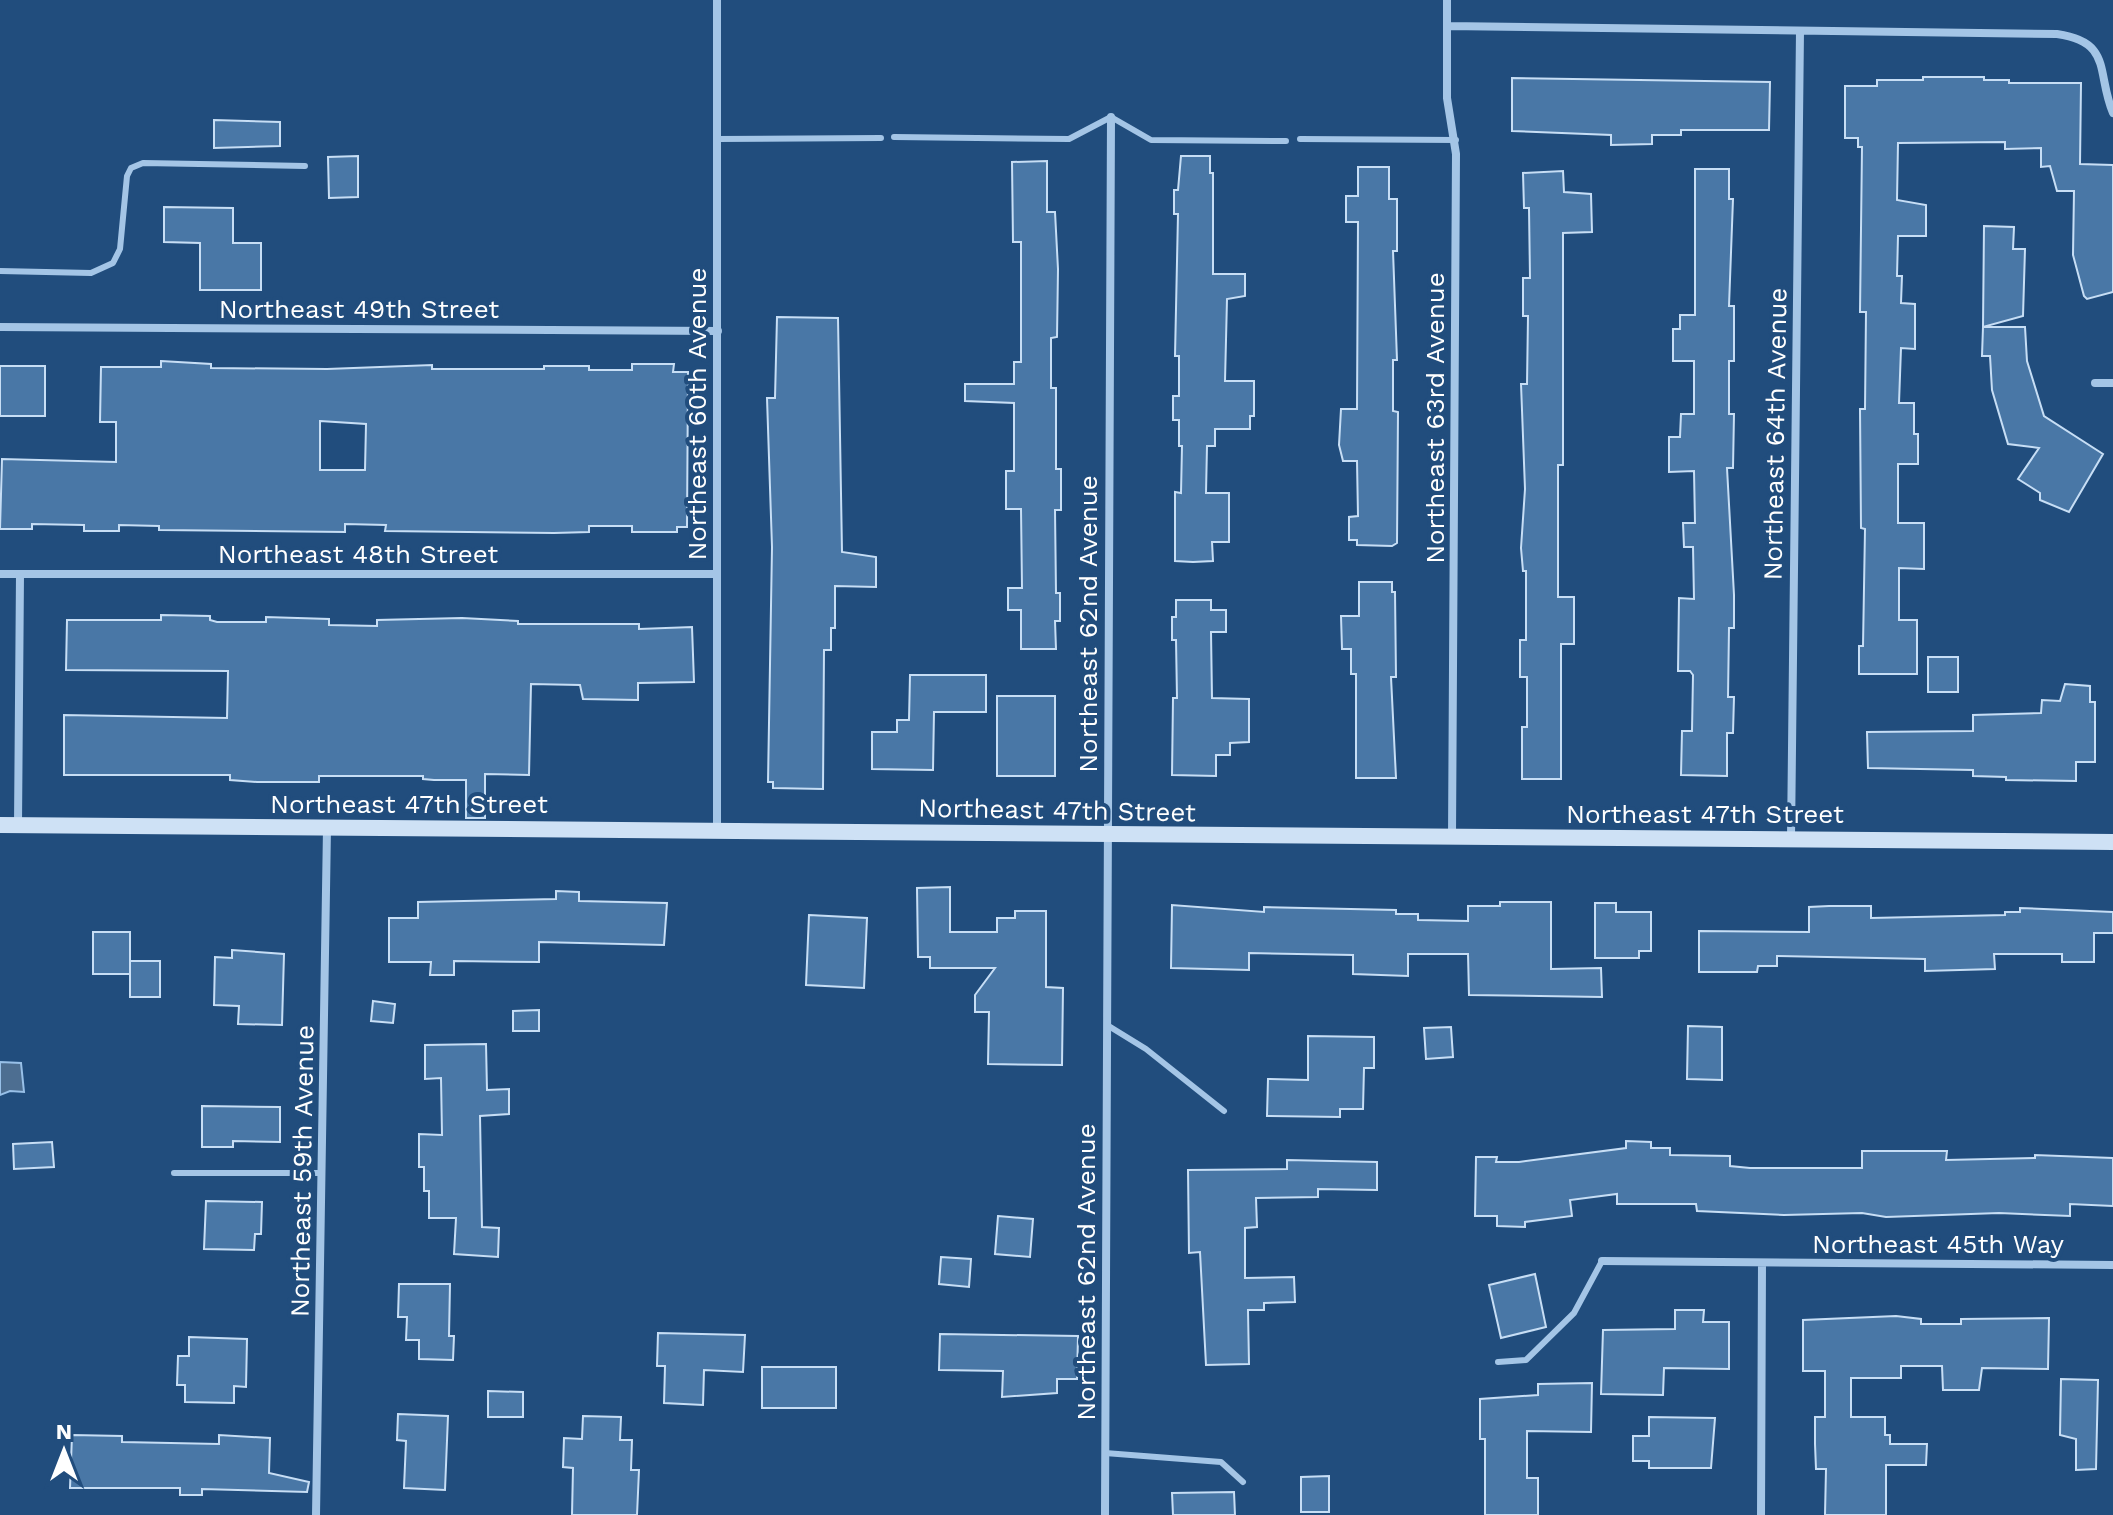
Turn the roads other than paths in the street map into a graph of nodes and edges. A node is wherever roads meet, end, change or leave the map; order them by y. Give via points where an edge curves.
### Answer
1 (717, 0) edge
2 (1447, 0) edge
3 (1447, 26) junction
4 (1800, 31) junction
5 (2113, 113) edge
6 (1111, 117) junction
7 (894, 137) dead end
8 (881, 138) dead end
9 (717, 139) junction
10 (1300, 139) dead end
11 (1456, 140) junction
12 (1286, 141) dead end
13 (305, 166) dead end
14 (0, 271) edge
15 (0, 327) edge
16 (718, 331) junction
17 (2095, 383) dead end
18 (2113, 383) edge
19 (0, 574) edge
20 (20, 574) junction
21 (716, 574) junction
22 (0, 825) edge
23 (18, 825) junction
24 (327, 828) junction
25 (717, 829) junction
26 (1107, 835) junction
27 (1452, 837) junction
28 (1791, 838) junction
29 (2113, 842) edge
30 (1107, 1025) junction
31 (1224, 1111) dead end
32 (174, 1173) dead end
33 (322, 1173) junction
34 (1602, 1261) joint
35 (1762, 1263) junction
36 (2113, 1265) edge
37 (1498, 1362) dead end
38 (1105, 1453) junction
39 (1243, 1482) dead end
40 (316, 1515) edge
41 (1105, 1515) edge
42 (1761, 1515) edge

1 - 9 street, Northeast 60th Avenue
2 - 3 street, Northeast 63rd Avenue
3 - 4 street
3 - 11 street, Northeast 63rd Avenue via 1447,98
4 - 5 street via 2075,36 2097,52
4 - 28 street, Northeast 64th Avenue
6 - 7 lane via 1069,139
6 - 12 lane via 1151,140
6 - 26 street, Northeast 62nd Avenue
8 - 9 lane
9 - 16 street, Northeast 60th Avenue
10 - 11 lane
11 - 27 street, Northeast 63rd Avenue
13 - 14 lane via 143,163 127,176 120,249 113,263 91,273
15 - 16 street, Northeast 49th Street
16 - 21 street, Northeast 60th Avenue
17 - 18 street
19 - 20 street, Northeast 48th Street
20 - 21 street, Northeast 48th Street
20 - 23 street
21 - 25 street, Northeast 60th Avenue
22 - 23 street, Northeast 47th Street
23 - 24 street, Northeast 47th Street
24 - 25 street, Northeast 47th Street
24 - 33 street, Northeast 59th Avenue
25 - 26 street, Northeast 47th Street
26 - 27 street, Northeast 47th Street
26 - 30 street, Northeast 62nd Avenue
27 - 28 street, Northeast 47th Street
28 - 29 street, Northeast 47th Street
30 - 31 lane
30 - 38 street, Northeast 62nd Avenue
32 - 33 lane
33 - 40 street, Northeast 59th Avenue
34 - 35 street, Northeast 45th Way
34 - 37 lane via 1574,1313 1526,1360
35 - 36 street, Northeast 45th Way
35 - 42 street
38 - 39 lane via 1221,1462
38 - 41 street, Northeast 62nd Avenue

